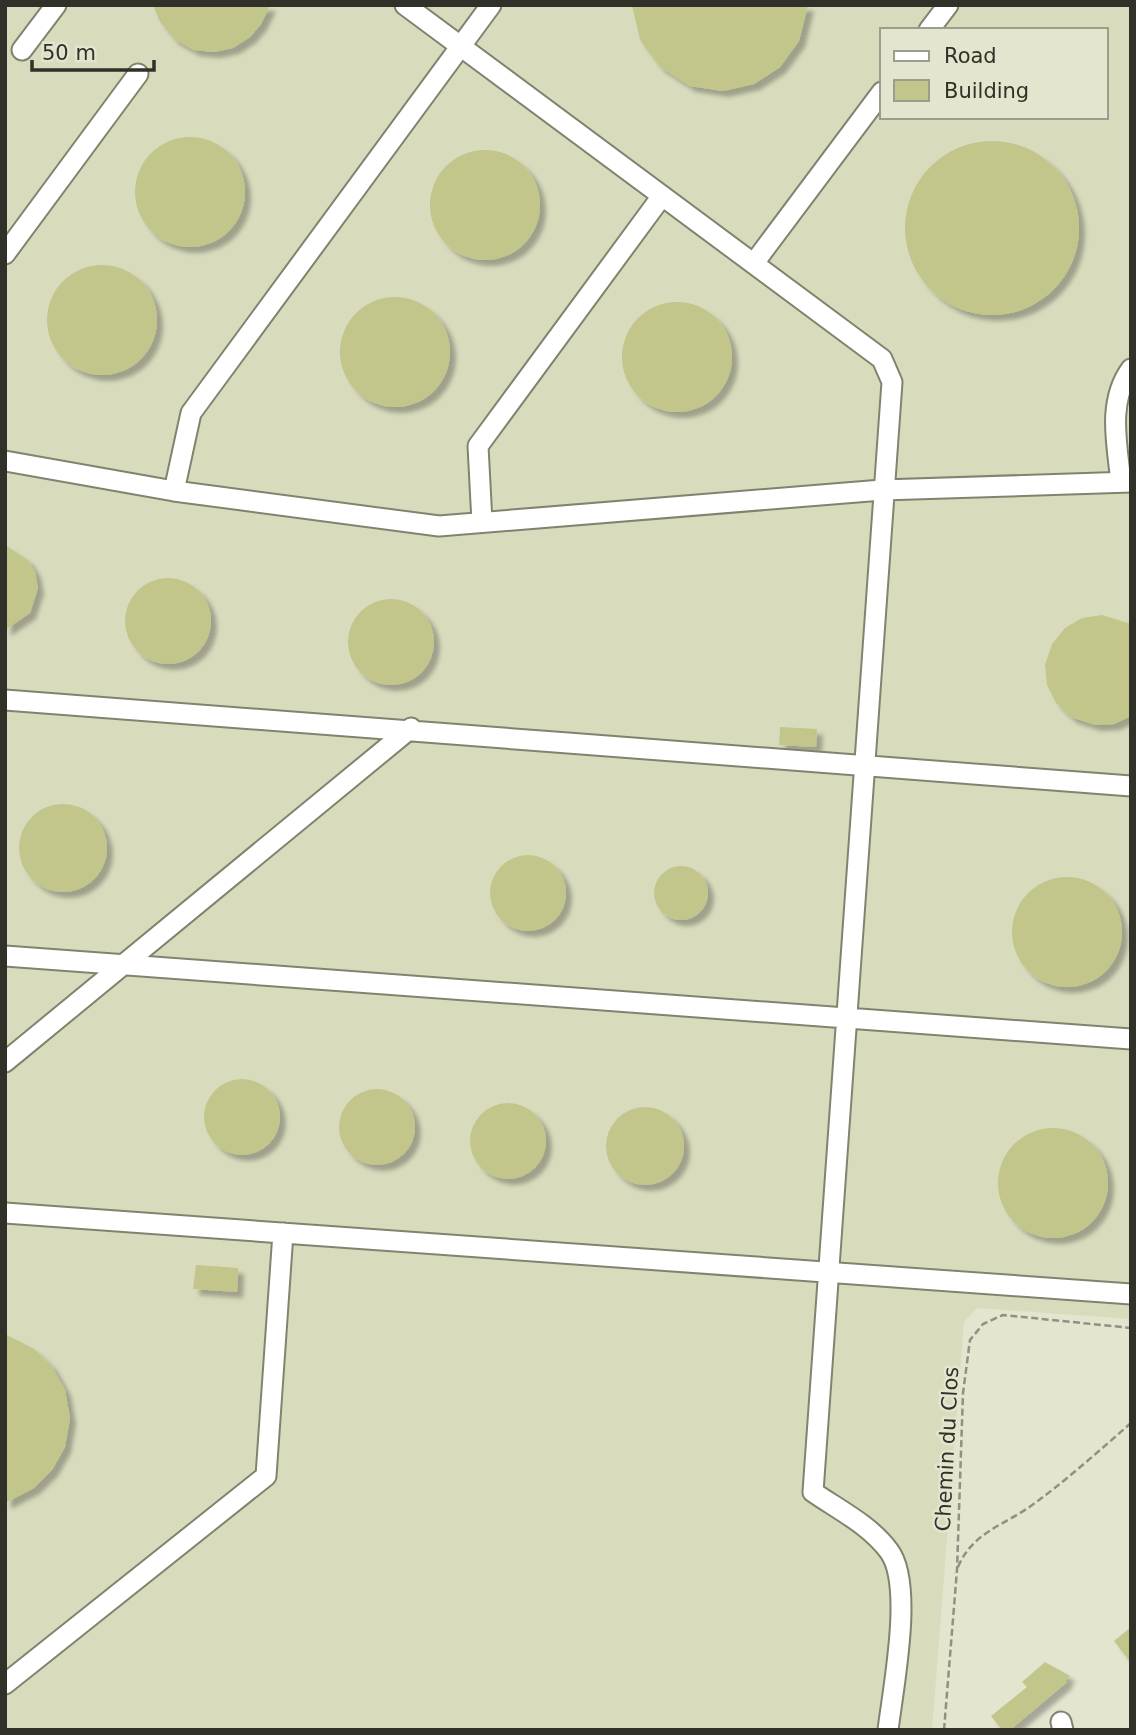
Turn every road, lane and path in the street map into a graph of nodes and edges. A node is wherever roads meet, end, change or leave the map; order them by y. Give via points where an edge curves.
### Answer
1 (56, 5) edge
2 (405, 5) edge
3 (491, 5) edge
4 (947, 5) edge
5 (930, 28) edge
6 (461, 46) junction
7 (22, 50) dead end
8 (138, 74) dead end
9 (880, 95) edge
10 (662, 196) junction
11 (5, 254) edge
12 (754, 263) junction
13 (1131, 369) edge
14 (5, 461) edge
15 (1126, 482) edge
16 (882, 490) junction
17 (174, 491) junction
18 (482, 522) junction
19 (5, 700) edge
20 (411, 728) junction
21 (864, 768) junction
22 (1131, 786) edge
23 (5, 956) edge
24 (126, 965) junction
25 (847, 1018) junction
26 (1131, 1040) edge
27 (5, 1062) edge
28 (5, 1213) edge
29 (283, 1233) junction
30 (830, 1272) junction
31 (1131, 1294) edge
32 (1131, 1328) edge
33 (1131, 1423) edge
34 (957, 1570) junction
35 (5, 1684) edge
36 (888, 1730) edge
37 (944, 1730) edge

1 - 7 lane
2 - 6 lane
3 - 6 lane
4 - 5 lane
6 - 10 lane
6 - 17 lane via 191,413
8 - 11 lane
9 - 12 lane
10 - 12 lane
10 - 18 lane via 478,446
12 - 16 lane via 882,359 892,382
13 - 15 lane via 1115,405 1117,447
14 - 17 lane
15 - 16 lane
16 - 18 lane
16 - 21 lane
17 - 18 lane via 439,526
19 - 20 lane
20 - 21 lane
20 - 24 lane
21 - 22 lane
21 - 25 lane
23 - 24 lane
24 - 25 lane
24 - 27 lane
25 - 26 lane
25 - 30 lane
28 - 29 lane
29 - 30 lane
29 - 35 lane via 266,1476
30 - 31 lane
30 - 36 lane via 813,1492 869,1528 891,1553 902,1601
32 - 34 path, Chemin du Clos via 1003,1315 983,1324 970,1340 963,1393
33 - 34 path via 1032,1506 984,1533 965,1550
34 - 37 path, Chemin du Clos

